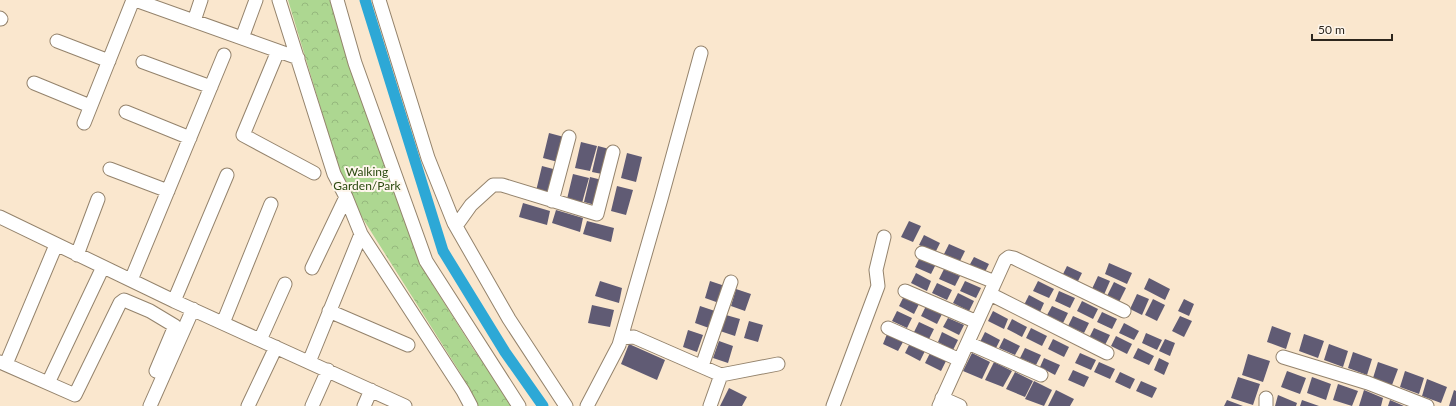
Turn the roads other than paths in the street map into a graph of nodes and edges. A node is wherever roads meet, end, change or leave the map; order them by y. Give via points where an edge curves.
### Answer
1 (134, 0) edge
2 (201, 0) edge
3 (256, 0) edge
4 (279, 0) edge
5 (337, 0) edge
6 (379, 0) edge
7 (194, 21) junction
8 (242, 38) junction
9 (57, 42) dead end
10 (278, 51) junction
11 (701, 53) dead end
12 (224, 55) dead end
13 (298, 58) junction
14 (109, 61) junction
15 (143, 62) dead end
16 (34, 83) dead end
17 (211, 87) junction
18 (90, 106) junction
19 (126, 112) dead end
20 (84, 123) dead end
21 (569, 137) dead end
22 (190, 138) junction
23 (613, 152) dead end
24 (110, 169) dead end
25 (314, 173) dead end
26 (227, 175) dead end
27 (168, 191) junction
28 (346, 197) junction
29 (98, 199) dead end
30 (552, 201) junction
31 (271, 204) dead end
32 (0, 217) edge
33 (456, 226) junction
34 (361, 234) junction
35 (884, 237) dead end
36 (56, 245) junction
37 (922, 253) dead end
38 (77, 255) junction
39 (103, 267) junction
40 (312, 268) dead end
41 (131, 280) junction
42 (731, 282) dead end
43 (995, 282) junction
44 (285, 284) dead end
45 (905, 291) dead end
46 (158, 293) junction
47 (990, 294) junction
48 (174, 301) junction
49 (193, 309) junction
50 (150, 311) junction
51 (329, 311) junction
52 (1124, 311) dead end
53 (977, 322) junction
54 (223, 323) junction
55 (888, 328) dead end
56 (621, 338) junction
57 (260, 340) junction
58 (968, 343) junction
59 (408, 345) dead end
60 (276, 347) junction
61 (1107, 353) dead end
62 (1283, 357) dead end
63 (960, 360) junction
64 (309, 362) junction
65 (3, 363) edge
66 (778, 364) dead end
67 (702, 366) junction
68 (328, 370) junction
69 (156, 371) dead end
70 (721, 375) junction
71 (1040, 375) dead end
72 (48, 383) junction
73 (371, 390) junction
74 (941, 402) edge
75 (150, 406) edge
76 (248, 406) edge
77 (312, 406) edge
78 (364, 406) edge
79 (405, 406) edge
80 (471, 406) edge
81 (519, 406) edge
82 (566, 406) edge
83 (587, 406) edge
84 (710, 406) edge
85 (833, 406) edge
86 (960, 406) edge
87 (1428, 406) edge

1 - 7 street
1 - 14 street
2 - 7 street
3 - 8 street
4 - 13 street
5 - 81 street via 355,64 426,261
6 - 33 street via 428,158
7 - 8 street
8 - 10 street
9 - 14 street
10 - 13 street
10 - 25 street via 243,135
11 - 56 street
12 - 17 street
13 - 28 street via 334,174
14 - 18 street
15 - 17 street
16 - 18 street
17 - 22 street
18 - 20 street
19 - 22 street
21 - 30 street
22 - 27 street
23 - 30 street via 597,214
24 - 27 street
26 - 48 street
27 - 41 street
28 - 34 street
28 - 40 street
29 - 38 street
30 - 33 street via 502,185 493,185 471,205
31 - 54 street
32 - 36 street
33 - 82 street via 509,319
34 - 51 street
34 - 80 street
35 - 85 street via 876,270 878,286
36 - 38 street
36 - 65 street
37 - 43 street
38 - 39 street
39 - 41 street
39 - 72 street
41 - 46 street
42 - 67 street
43 - 47 street
43 - 52 street via 1005,260 1009,257 1014,258
44 - 57 street
45 - 53 street
46 - 48 street
46 - 50 street
47 - 53 street
47 - 61 street
48 - 49 street
49 - 54 street
49 - 75 street
50 - 69 street via 175,326
50 - 72 street via 124,300 120,303 75,395
51 - 59 street
51 - 64 street
53 - 58 street
54 - 57 street
55 - 63 street
56 - 67 street via 634,337
56 - 83 street
57 - 60 street
58 - 63 street
58 - 71 street
60 - 64 street
60 - 76 street
62 - 87 street
63 - 74 street
64 - 68 street
65 - 72 street
66 - 70 street
67 - 70 street
68 - 73 street
68 - 77 street
70 - 84 street
73 - 78 street
73 - 79 street
74 - 86 street

